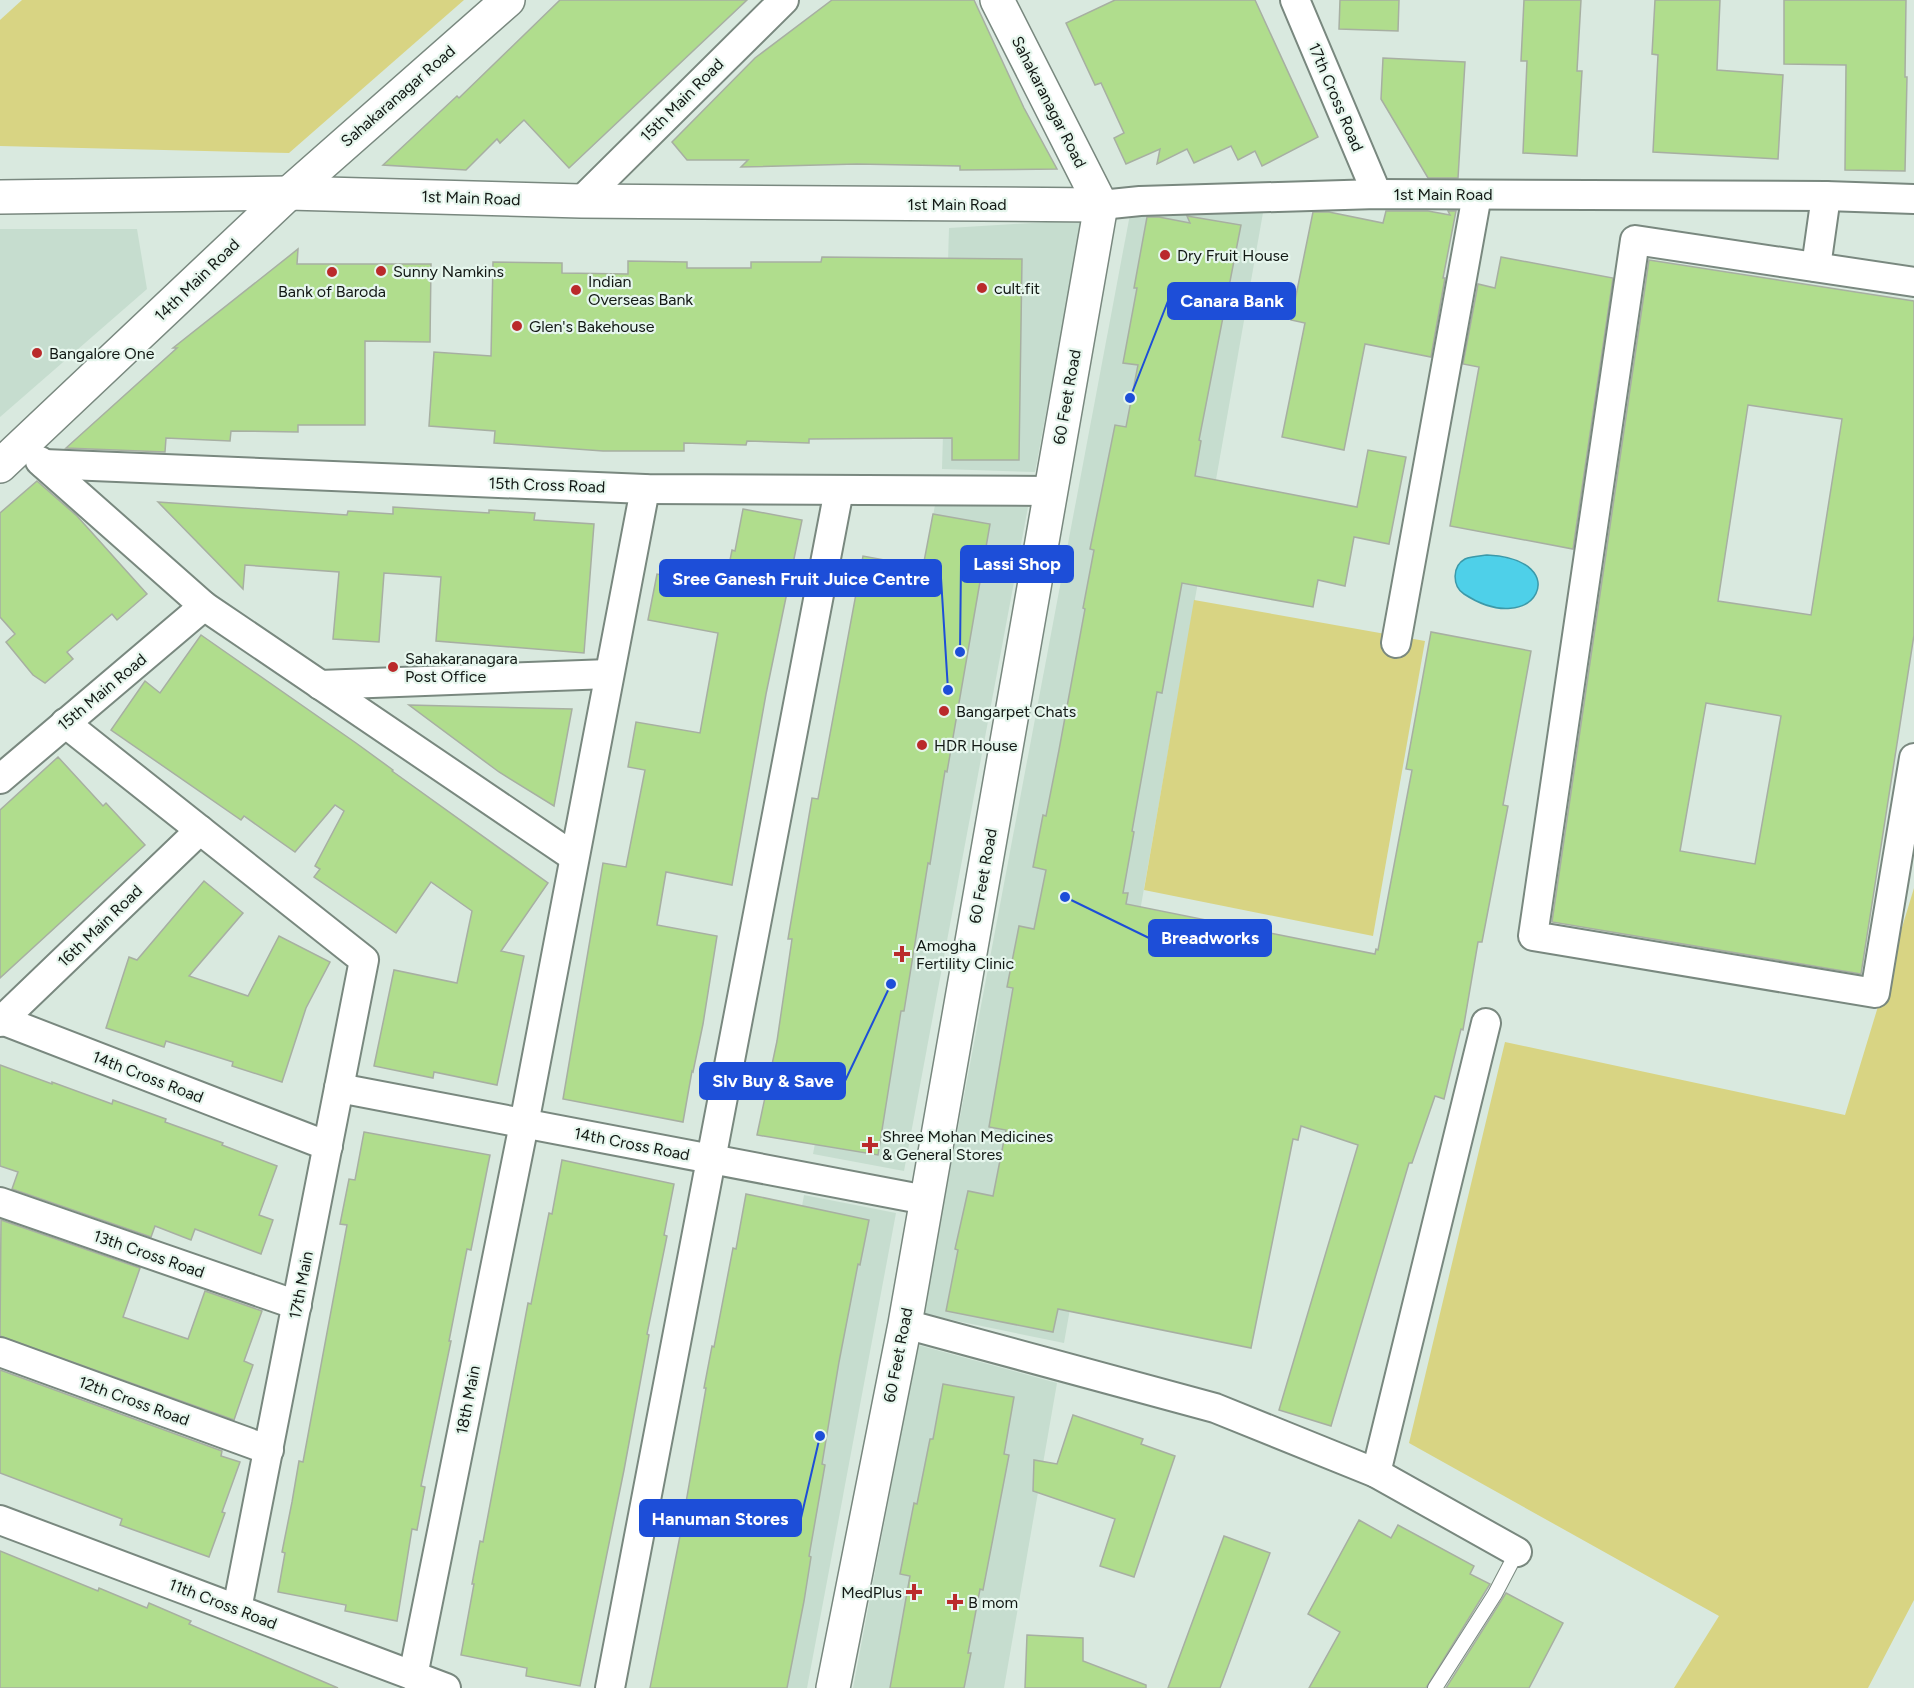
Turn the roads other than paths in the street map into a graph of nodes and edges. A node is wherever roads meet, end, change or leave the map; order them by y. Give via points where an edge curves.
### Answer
1 (508, 0) edge
2 (784, 0) edge
3 (997, 0) edge
4 (1295, 0) edge
5 (289, 193) junction
6 (1377, 194) junction
7 (1477, 195) junction
8 (1826, 196) junction
9 (0, 197) edge
10 (1914, 199) edge
11 (581, 201) junction
12 (1101, 205) junction
13 (1816, 267) junction
14 (1914, 282) edge
15 (22, 459) edge
16 (645, 489) junction
17 (839, 490) junction
18 (1050, 491) junction
19 (204, 606) junction
20 (1396, 643) dead end
21 (609, 674) junction
22 (320, 684) junction
23 (65, 723) junction
24 (1914, 758) edge
25 (0, 779) edge
26 (200, 830) junction
27 (574, 857) junction
28 (1, 1021) edge
29 (1486, 1023) dead end
30 (339, 1088) junction
31 (524, 1124) junction
32 (328, 1146) junction
33 (712, 1159) junction
34 (926, 1200) junction
35 (0, 1202) edge
36 (297, 1305) junction
37 (904, 1324) junction
38 (0, 1352) edge
39 (269, 1450) junction
40 (1376, 1473) junction
41 (0, 1520) edge
42 (1517, 1552) joint
43 (237, 1609) junction
44 (413, 1676) junction
45 (446, 1688) edge
46 (610, 1688) edge
47 (833, 1688) edge
48 (1435, 1688) edge

1 - 5 street, Sahakaranagar Road
2 - 11 street, 15th Main Road
3 - 12 street, Sahakaranagar Road
4 - 6 street, 17th Cross Road
5 - 9 street, 1st Main Road
5 - 11 street, 1st Main Road
5 - 15 street, 14th Main Road
6 - 7 street, 1st Main Road
6 - 12 street, 1st Main Road
7 - 8 street, 1st Main Road
7 - 20 street
8 - 10 street, 1st Main Road
8 - 13 street
11 - 12 street, 1st Main Road
12 - 18 street, 60 Feet Road
13 - 14 street
13 - 24 street via 1635,240 1533,936 1875,993
15 - 16 street, 15th Cross Road
15 - 19 street
16 - 17 street, 15th Cross Road
16 - 21 street, 18th Main
17 - 18 street, 15th Cross Road
17 - 33 street
18 - 34 street, 60 Feet Road
19 - 22 street
19 - 23 street, 15th Main Road
21 - 22 street
21 - 27 street, 18th Main
22 - 27 street
23 - 25 street, 15th Main Road
23 - 26 street
26 - 28 street, 16th Main Road
26 - 30 street, 17th Main via 364,960
27 - 31 street, 18th Main
28 - 32 street, 14th Cross Road
29 - 40 street
30 - 31 street, 14th Cross Road
30 - 32 street, 17th Main
31 - 33 street, 14th Cross Road
31 - 44 street, 18th Main
32 - 36 street, 17th Main
33 - 34 street, 14th Cross Road
33 - 46 street
34 - 37 street, 60 Feet Road
35 - 36 street, 13th Cross Road
36 - 39 street, 17th Main
37 - 40 street via 1215,1407
37 - 47 street, 60 Feet Road
38 - 39 street, 12th Cross Road
39 - 43 street, 17th Main
40 - 42 street
41 - 43 street, 11th Cross Road
42 - 48 lane
43 - 44 street, 11th Cross Road
44 - 45 street, 11th Cross Road

